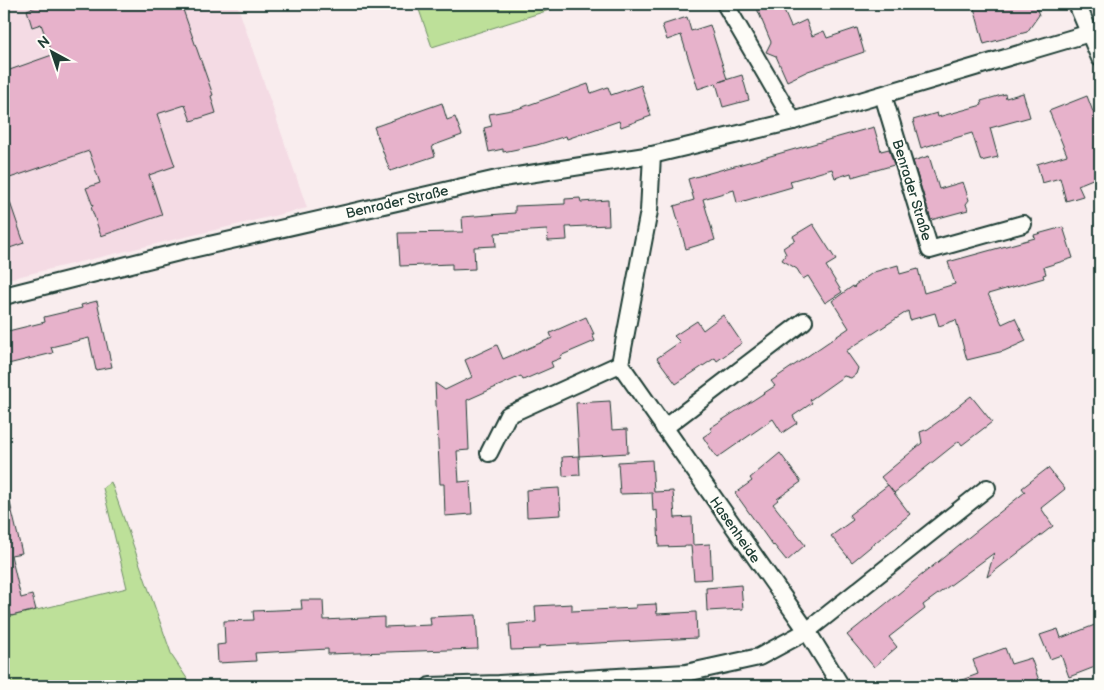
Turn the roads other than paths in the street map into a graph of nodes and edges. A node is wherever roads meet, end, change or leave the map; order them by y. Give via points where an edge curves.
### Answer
1 (725, 4) edge
2 (1077, 4) edge
3 (1094, 32) edge
4 (1100, 58) edge
5 (883, 95) junction
6 (793, 121) junction
7 (652, 155) junction
8 (1023, 224) dead end
9 (4, 296) edge
10 (804, 321) dead end
11 (620, 364) junction
12 (664, 428) junction
13 (489, 453) dead end
14 (987, 488) dead end
15 (807, 631) junction
16 (430, 686) edge
17 (841, 686) edge

1 - 6 street
2 - 3 street
3 - 4 street
3 - 5 street, Benrader Straße
5 - 6 street, Benrader Straße
5 - 8 street, Benrader Straße via 930,250
6 - 7 street, Benrader Straße
7 - 9 street, Benrader Straße via 497,179
7 - 11 street via 649,212
10 - 12 street
11 - 12 street, Hasenheide
11 - 13 street via 508,415
12 - 15 street, Hasenheide
14 - 15 street
15 - 16 street via 759,657 686,673
15 - 17 street, Hasenheide

